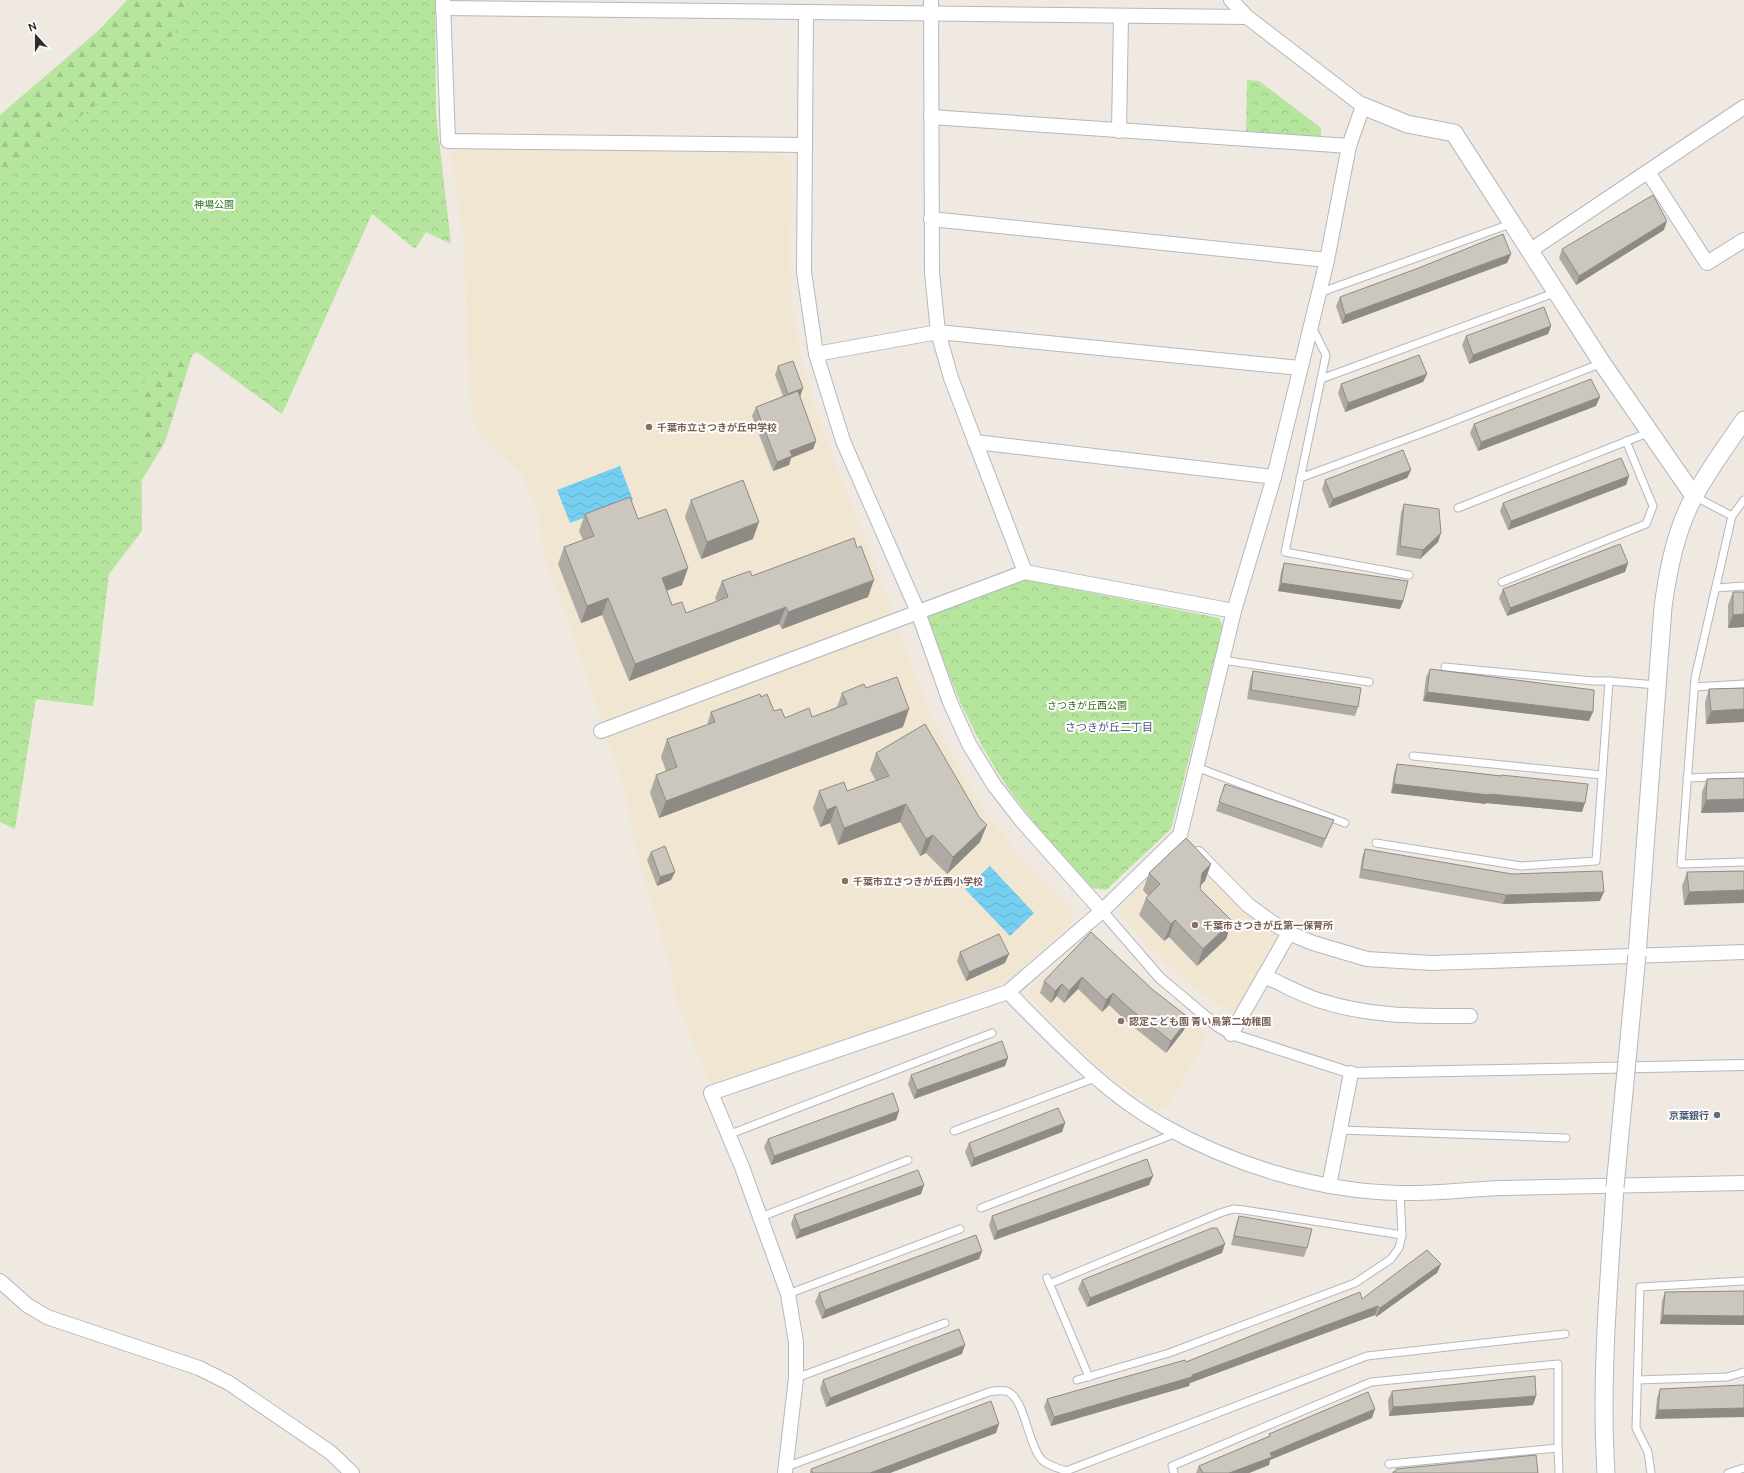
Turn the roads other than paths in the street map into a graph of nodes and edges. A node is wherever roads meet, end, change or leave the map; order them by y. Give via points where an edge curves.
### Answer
1 (1230, 0) edge
2 (443, 4) edge
3 (697, 6) edge
4 (931, 7) edge
5 (806, 12) junction
6 (1121, 16) junction
7 (1247, 17) junction
8 (1363, 106) junction
9 (1744, 107) edge
10 (931, 117) junction
11 (1119, 131) junction
12 (805, 145) junction
13 (1349, 146) junction
14 (1648, 172) junction
15 (931, 219) junction
16 (1513, 223) junction
17 (1744, 240) edge
18 (1531, 250) junction
19 (1327, 260) junction
20 (1557, 292) junction
21 (1319, 293) junction
22 (1311, 325) junction
23 (938, 332) junction
24 (816, 354) junction
25 (1602, 362) junction
26 (1300, 368) junction
27 (1321, 379) junction
28 (1744, 420) edge
29 (1650, 432) junction
30 (975, 442) junction
31 (1626, 442) junction
32 (1274, 477) junction
33 (1300, 478) junction
34 (1694, 496) junction
35 (1744, 500) edge
36 (1458, 508) dead end
37 (1732, 516) junction
38 (1025, 572) junction
39 (1409, 575) dead end
40 (1502, 582) dead end
41 (1744, 586) edge
42 (1716, 588) junction
43 (1234, 611) junction
44 (918, 612) junction
45 (1222, 660) junction
46 (1445, 667) dead end
47 (1609, 681) junction
48 (1369, 682) dead end
49 (1744, 684) edge
50 (1657, 685) junction
51 (1694, 687) junction
52 (601, 731) dead end
53 (1413, 756) dead end
54 (1196, 766) junction
55 (1602, 775) junction
56 (1744, 776) edge
57 (1687, 778) junction
58 (1345, 823) dead end
59 (1180, 835) junction
60 (1376, 843) dead end
61 (1744, 862) edge
62 (1102, 911) junction
63 (1289, 933) junction
64 (1744, 952) edge
65 (1637, 955) junction
66 (1264, 976) junction
67 (1008, 992) junction
68 (1470, 1016) dead end
69 (992, 1033) dead end
70 (1231, 1034) junction
71 (1744, 1065) edge
72 (1352, 1073) junction
73 (1095, 1078) junction
74 (1340, 1130) junction
75 (954, 1131) dead end
76 (1178, 1133) junction
77 (728, 1134) junction
78 (1566, 1138) dead end
79 (908, 1160) dead end
80 (1744, 1183) edge
81 (1329, 1186) junction
82 (1615, 1187) junction
83 (1400, 1193) junction
84 (981, 1208) dead end
85 (761, 1217) junction
86 (960, 1229) dead end
87 (1402, 1235) junction
88 (0, 1281) edge
89 (1744, 1282) edge
90 (788, 1294) junction
91 (945, 1323) dead end
92 (1565, 1334) dead end
93 (1744, 1372) edge
94 (1089, 1377) junction
95 (796, 1378) junction
96 (1077, 1380) dead end
97 (1637, 1380) junction
98 (1558, 1448) junction
99 (1389, 1464) dead end
100 (1744, 1468) edge
101 (786, 1470) edge
102 (352, 1473) edge
103 (1174, 1473) edge
104 (1559, 1473) edge
105 (1606, 1473) edge
106 (1650, 1473) edge
107 (1728, 1473) edge

1 - 7 street
2 - 3 street
2 - 12 street via 448,141
3 - 5 street
4 - 5 street
4 - 6 street
4 - 10 street
5 - 12 street
6 - 7 street
6 - 11 street
7 - 8 street
8 - 13 street
8 - 16 street via 1408,124 1454,133
9 - 14 street
10 - 11 street
10 - 15 street
11 - 13 street
12 - 24 street via 804,272
13 - 19 street
14 - 17 street via 1707,263
14 - 18 street
15 - 19 street
15 - 23 street via 932,280
16 - 18 street
16 - 21 lane
18 - 20 street
19 - 21 street
20 - 25 street
20 - 27 lane
21 - 22 street
22 - 26 street
22 - 27 lane via 1326,355
23 - 24 street
23 - 26 street
23 - 30 street via 951,378
24 - 44 street via 843,441
25 - 29 street
25 - 33 lane via 1428,431
26 - 32 street
27 - 33 lane
28 - 34 street
29 - 31 lane
29 - 34 street
30 - 32 street
30 - 38 street
31 - 36 lane
31 - 40 lane via 1653,506 1646,524
32 - 43 street
33 - 39 lane via 1284,552
34 - 37 lane
34 - 50 street via 1678,536 1668,572
35 - 37 lane
37 - 42 lane
38 - 43 street
38 - 44 street
41 - 42 lane
42 - 51 lane
43 - 45 street
44 - 52 street
44 - 62 street via 950,702 969,744 994,785 1022,821
45 - 48 lane
45 - 54 street
46 - 47 lane
47 - 50 lane
47 - 55 lane
49 - 51 lane
50 - 65 street
51 - 57 lane
53 - 55 lane
54 - 58 lane
54 - 59 street
55 - 60 lane via 1596,861 1521,866
56 - 57 lane
57 - 61 lane via 1681,864
59 - 62 street
59 - 63 street via 1248,905
62 - 67 street
62 - 70 street via 1160,978 1217,1026
63 - 65 street via 1367,959 1398,962
63 - 66 street
64 - 65 street
65 - 82 street, bridge
66 - 68 street via 1320,1001 1373,1014
66 - 70 street
67 - 73 street
67 - 77 street via 711,1093
69 - 77 lane
70 - 72 street
71 - 72 street
72 - 74 street
73 - 75 lane
73 - 76 street via 1162,1125
74 - 78 lane
74 - 81 street
76 - 81 street via 1247,1164
76 - 84 lane
77 - 85 street
79 - 85 lane
80 - 82 street
81 - 83 street
82 - 83 street
82 - 105 street via 1604,1375 1603,1429
83 - 87 lane
85 - 90 street
86 - 90 lane
87 - 94 lane via 1399,1248 1391,1258 1355,1283 1169,1353
87 - 94 lane via 1233,1209 1048,1281
88 - 102 street via 27,1305 47,1316 199,1368 229,1383 330,1452
89 - 97 lane via 1640,1287
90 - 95 street via 796,1342
91 - 95 lane
92 - 101 lane via 1368,1356 1066,1472 1042,1460 1035,1450 1018,1402 1010,1393 1000,1391 982,1395
93 - 97 lane via 1727,1377
94 - 96 lane
95 - 101 street
97 - 106 lane via 1636,1428 1648,1452
98 - 99 lane
98 - 103 lane via 1558,1364 1371,1382 1172,1466
98 - 104 lane
100 - 107 lane

